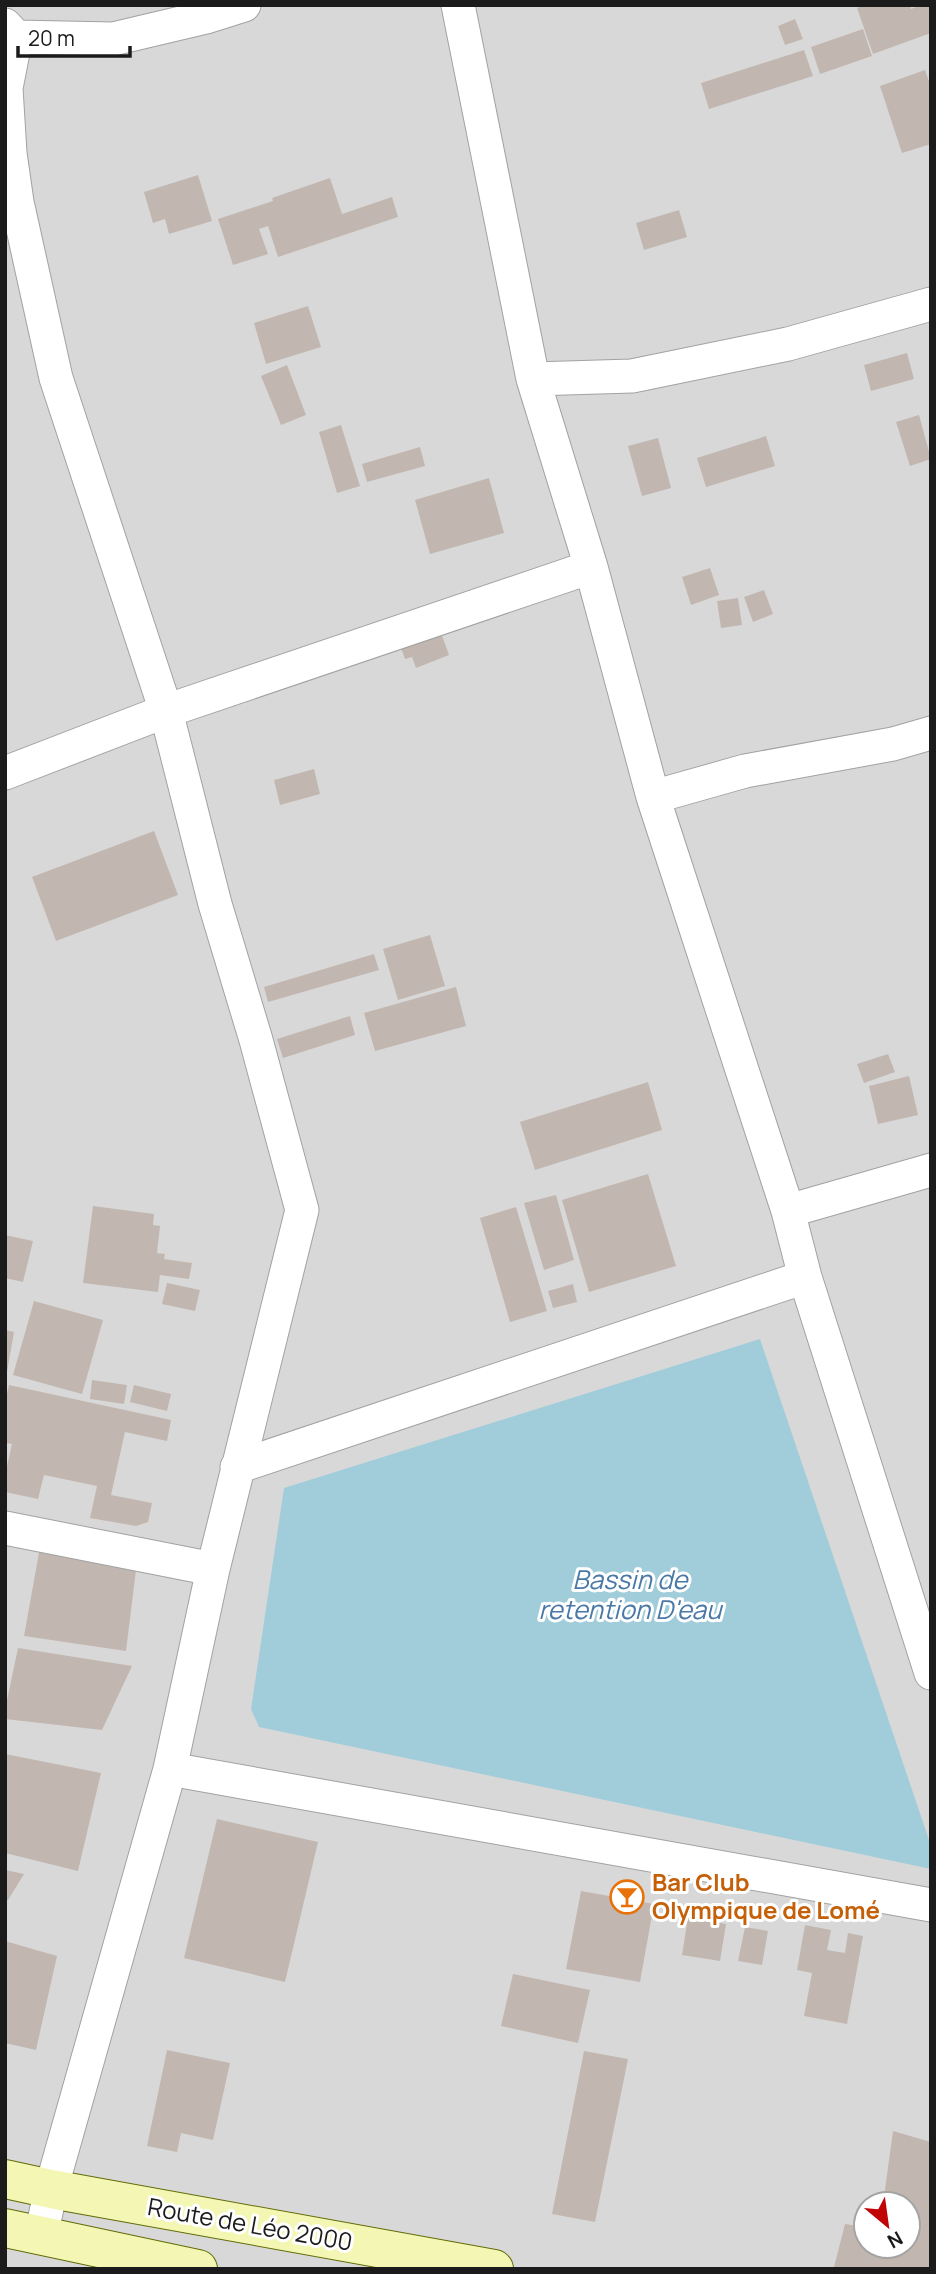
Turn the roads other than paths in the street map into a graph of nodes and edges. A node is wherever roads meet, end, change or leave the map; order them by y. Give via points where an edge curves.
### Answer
1 (244, 5) edge
2 (458, 5) edge
3 (10, 31) edge
4 (931, 304) edge
5 (533, 379) junction
6 (591, 567) junction
7 (166, 711) junction
8 (931, 733) edge
9 (5, 773) edge
10 (653, 797) junction
11 (931, 1170) edge
12 (788, 1210) junction
13 (805, 1277) junction
14 (237, 1467) junction
15 (5, 1528) edge
16 (213, 1569) junction
17 (931, 1673) edge
18 (170, 1769) junction
19 (931, 1905) edge
20 (5, 2179) edge
21 (51, 2189) junction
22 (23, 2232) edge
23 (198, 2269) edge
24 (494, 2269) edge

1 - 3 street via 113,39
2 - 5 street
3 - 7 street via 7,118 17,202 56,378
4 - 5 street via 789,344 632,376
5 - 6 street
6 - 7 street
6 - 10 street
7 - 9 street
7 - 14 street via 302,1210
8 - 10 street via 745,771
10 - 12 street
11 - 12 street
12 - 13 street
13 - 14 street
13 - 17 street
14 - 16 street
15 - 16 street
16 - 18 street
18 - 19 street
18 - 21 street
20 - 21 street, Route de Léo 2000
21 - 22 street
21 - 24 street, Route de Léo 2000
22 - 23 street, Route de Léo 2000

